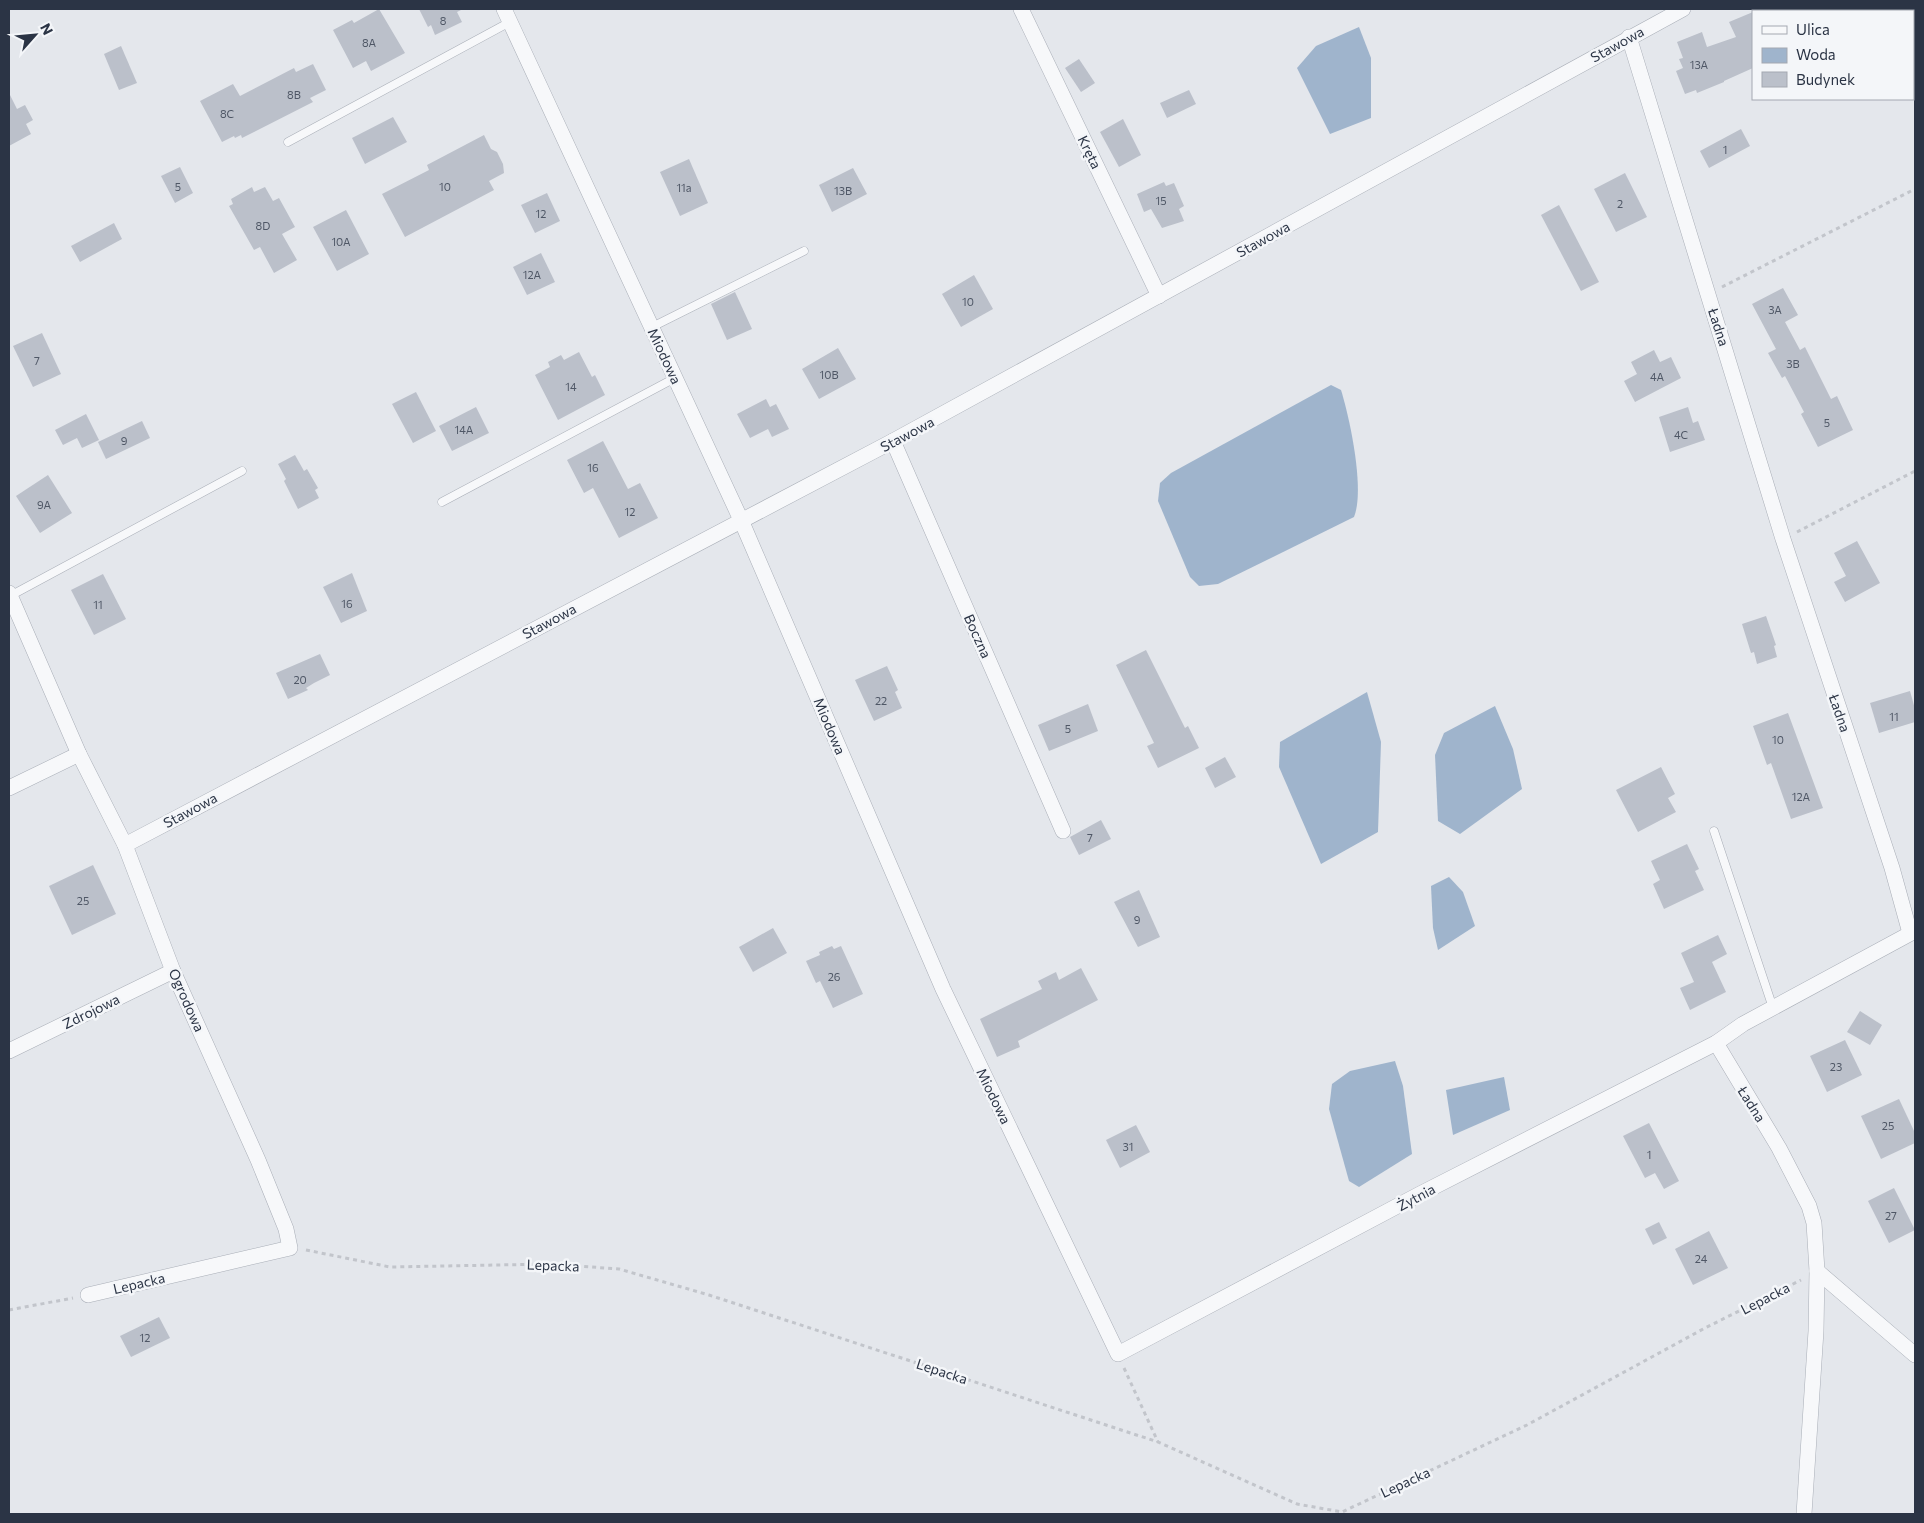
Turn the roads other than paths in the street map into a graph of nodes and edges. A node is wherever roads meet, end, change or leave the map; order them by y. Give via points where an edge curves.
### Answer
1 (1021, 9) edge
2 (1682, 9) edge
3 (507, 16) edge
4 (1629, 37) junction
5 (288, 142) dead end
6 (804, 251) dead end
7 (1159, 296) junction
8 (652, 327) junction
9 (676, 378) junction
10 (893, 441) junction
11 (242, 471) dead end
12 (442, 502) dead end
13 (741, 520) junction
14 (9, 594) edge
15 (79, 754) junction
16 (9, 788) edge
17 (1063, 831) dead end
18 (1714, 831) dead end
19 (125, 845) junction
20 (1913, 932) edge
21 (174, 972) junction
22 (1773, 1008) junction
23 (1716, 1043) junction
24 (9, 1051) edge
25 (290, 1248) joint
26 (1817, 1272) junction
27 (88, 1295) road end
28 (1118, 1354) joint
29 (1915, 1354) edge
30 (1804, 1514) edge

1 - 7 street, Kręta
2 - 4 street, Stawowa
3 - 5 lane
3 - 8 street, Miodowa
4 - 7 street, Stawowa
4 - 20 street, Ładna via 1783,539
6 - 8 lane
7 - 10 street, Stawowa
8 - 9 street, Miodowa
9 - 12 lane
9 - 13 street, Miodowa
10 - 13 street, Stawowa
10 - 17 street, Boczna
11 - 14 lane
13 - 19 street, Stawowa
13 - 28 street, Miodowa via 943,989
14 - 15 street, Ogrodowa
15 - 16 street
15 - 19 street, Ogrodowa
18 - 22 lane
19 - 21 street, Ogrodowa
20 - 22 street, Ładna
21 - 24 street, Zdrojowa
21 - 25 street, Ogrodowa via 258,1160 286,1229
22 - 23 street, Ładna
23 - 26 street, Ładna via 1779,1148 1809,1206 1814,1223
23 - 28 street, Żytnia via 1420,1194
25 - 27 street, Lepacka
26 - 29 street
26 - 30 street, Ładna

